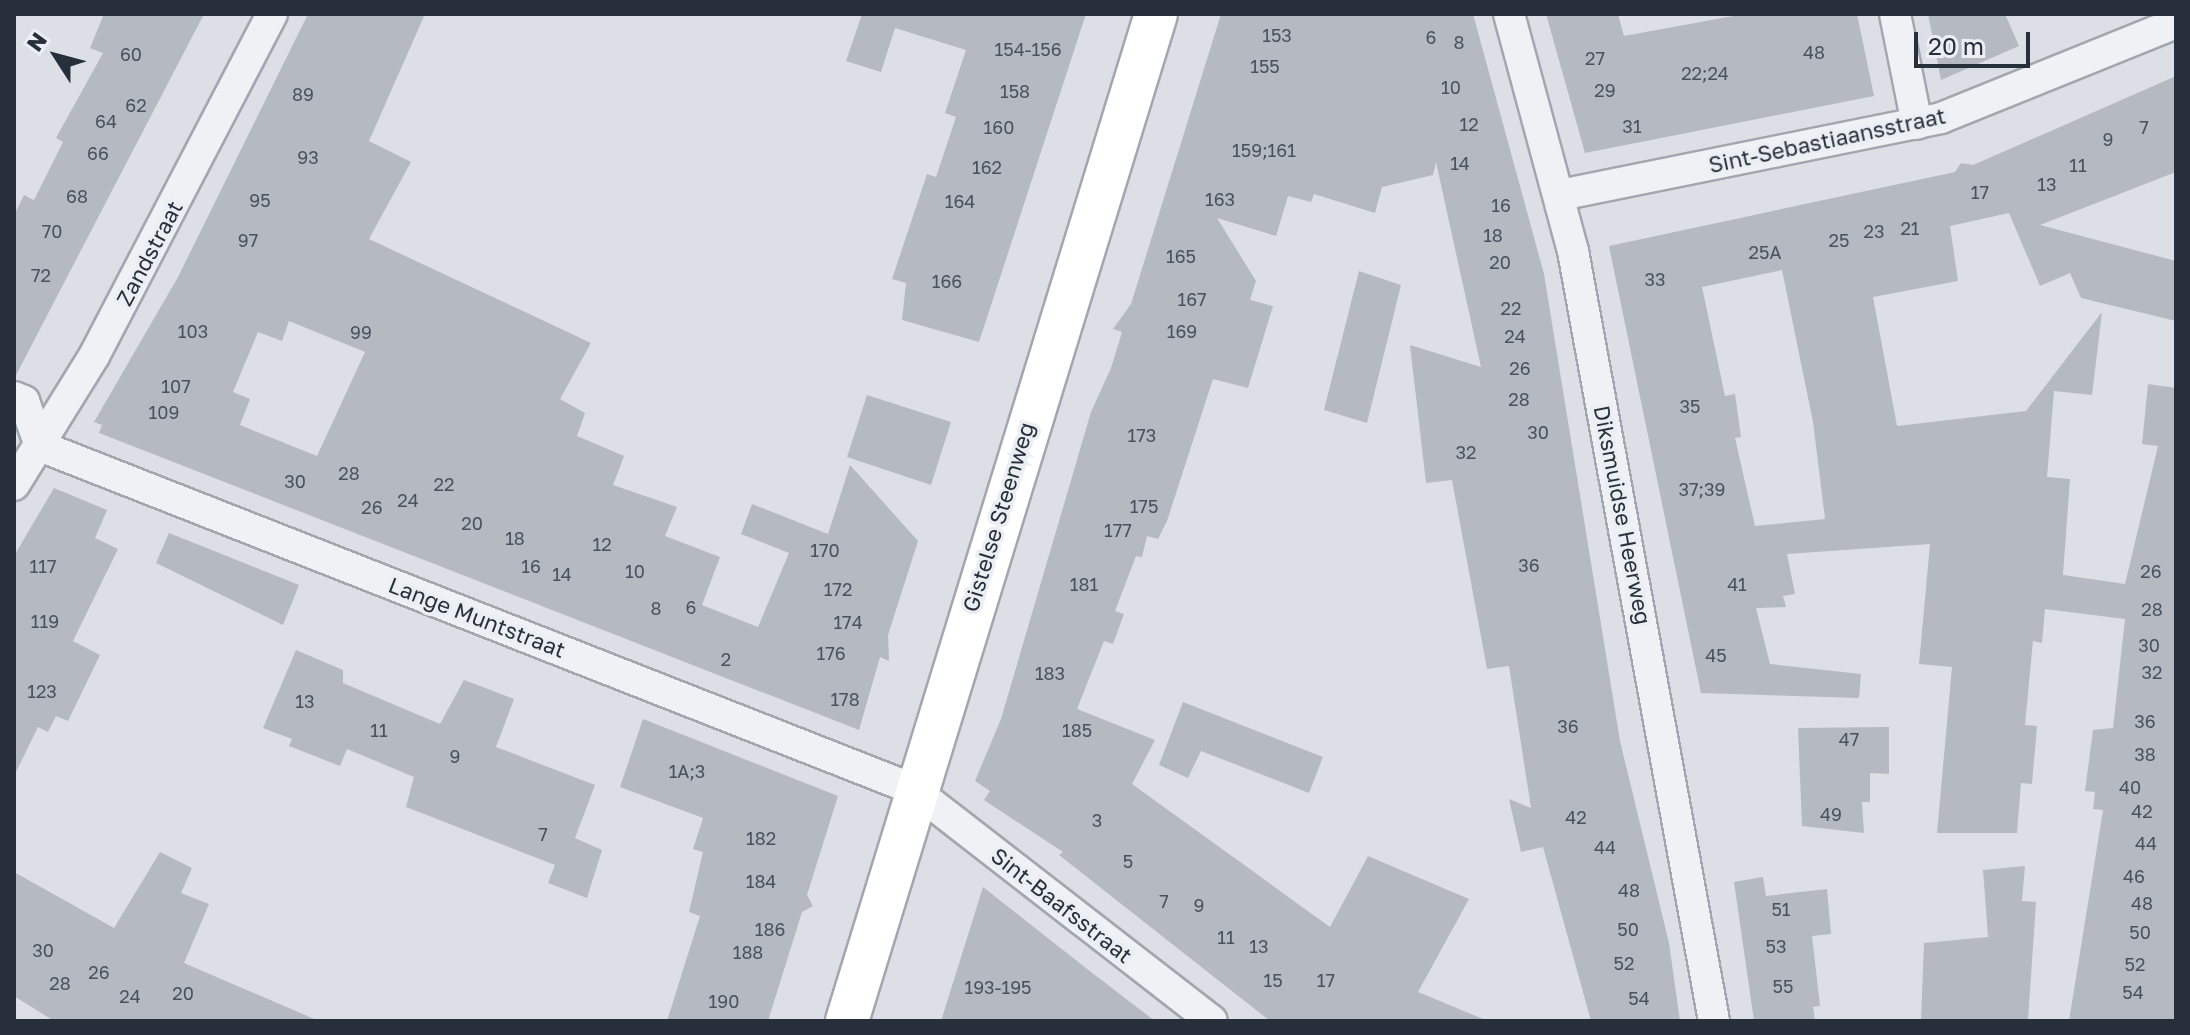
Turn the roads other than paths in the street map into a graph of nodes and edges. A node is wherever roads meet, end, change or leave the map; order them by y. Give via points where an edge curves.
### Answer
1 (272, 14) edge
2 (1156, 14) edge
3 (1509, 14) edge
4 (1895, 14) edge
5 (2176, 23) edge
6 (1917, 124) junction
7 (1560, 195) junction
8 (14, 397) edge
9 (40, 446) junction
10 (14, 485) edge
11 (913, 789) junction
12 (847, 1021) edge
13 (1212, 1021) edge
14 (1714, 1021) edge

1 - 9 street, Zandstraat
2 - 11 main road, Gistelse Steenweg
3 - 7 street, Diksmuidse Heerweg
4 - 6 street
5 - 6 street, Sint-Sebastiaansstraat
6 - 7 street, Sint-Sebastiaansstraat
7 - 14 street, Diksmuidse Heerweg
8 - 9 street via 24,401
9 - 10 street, Zandstraat
9 - 11 street, Lange Muntstraat
11 - 12 main road, Gistelse Steenweg
11 - 13 street, Sint-Baafsstraat

